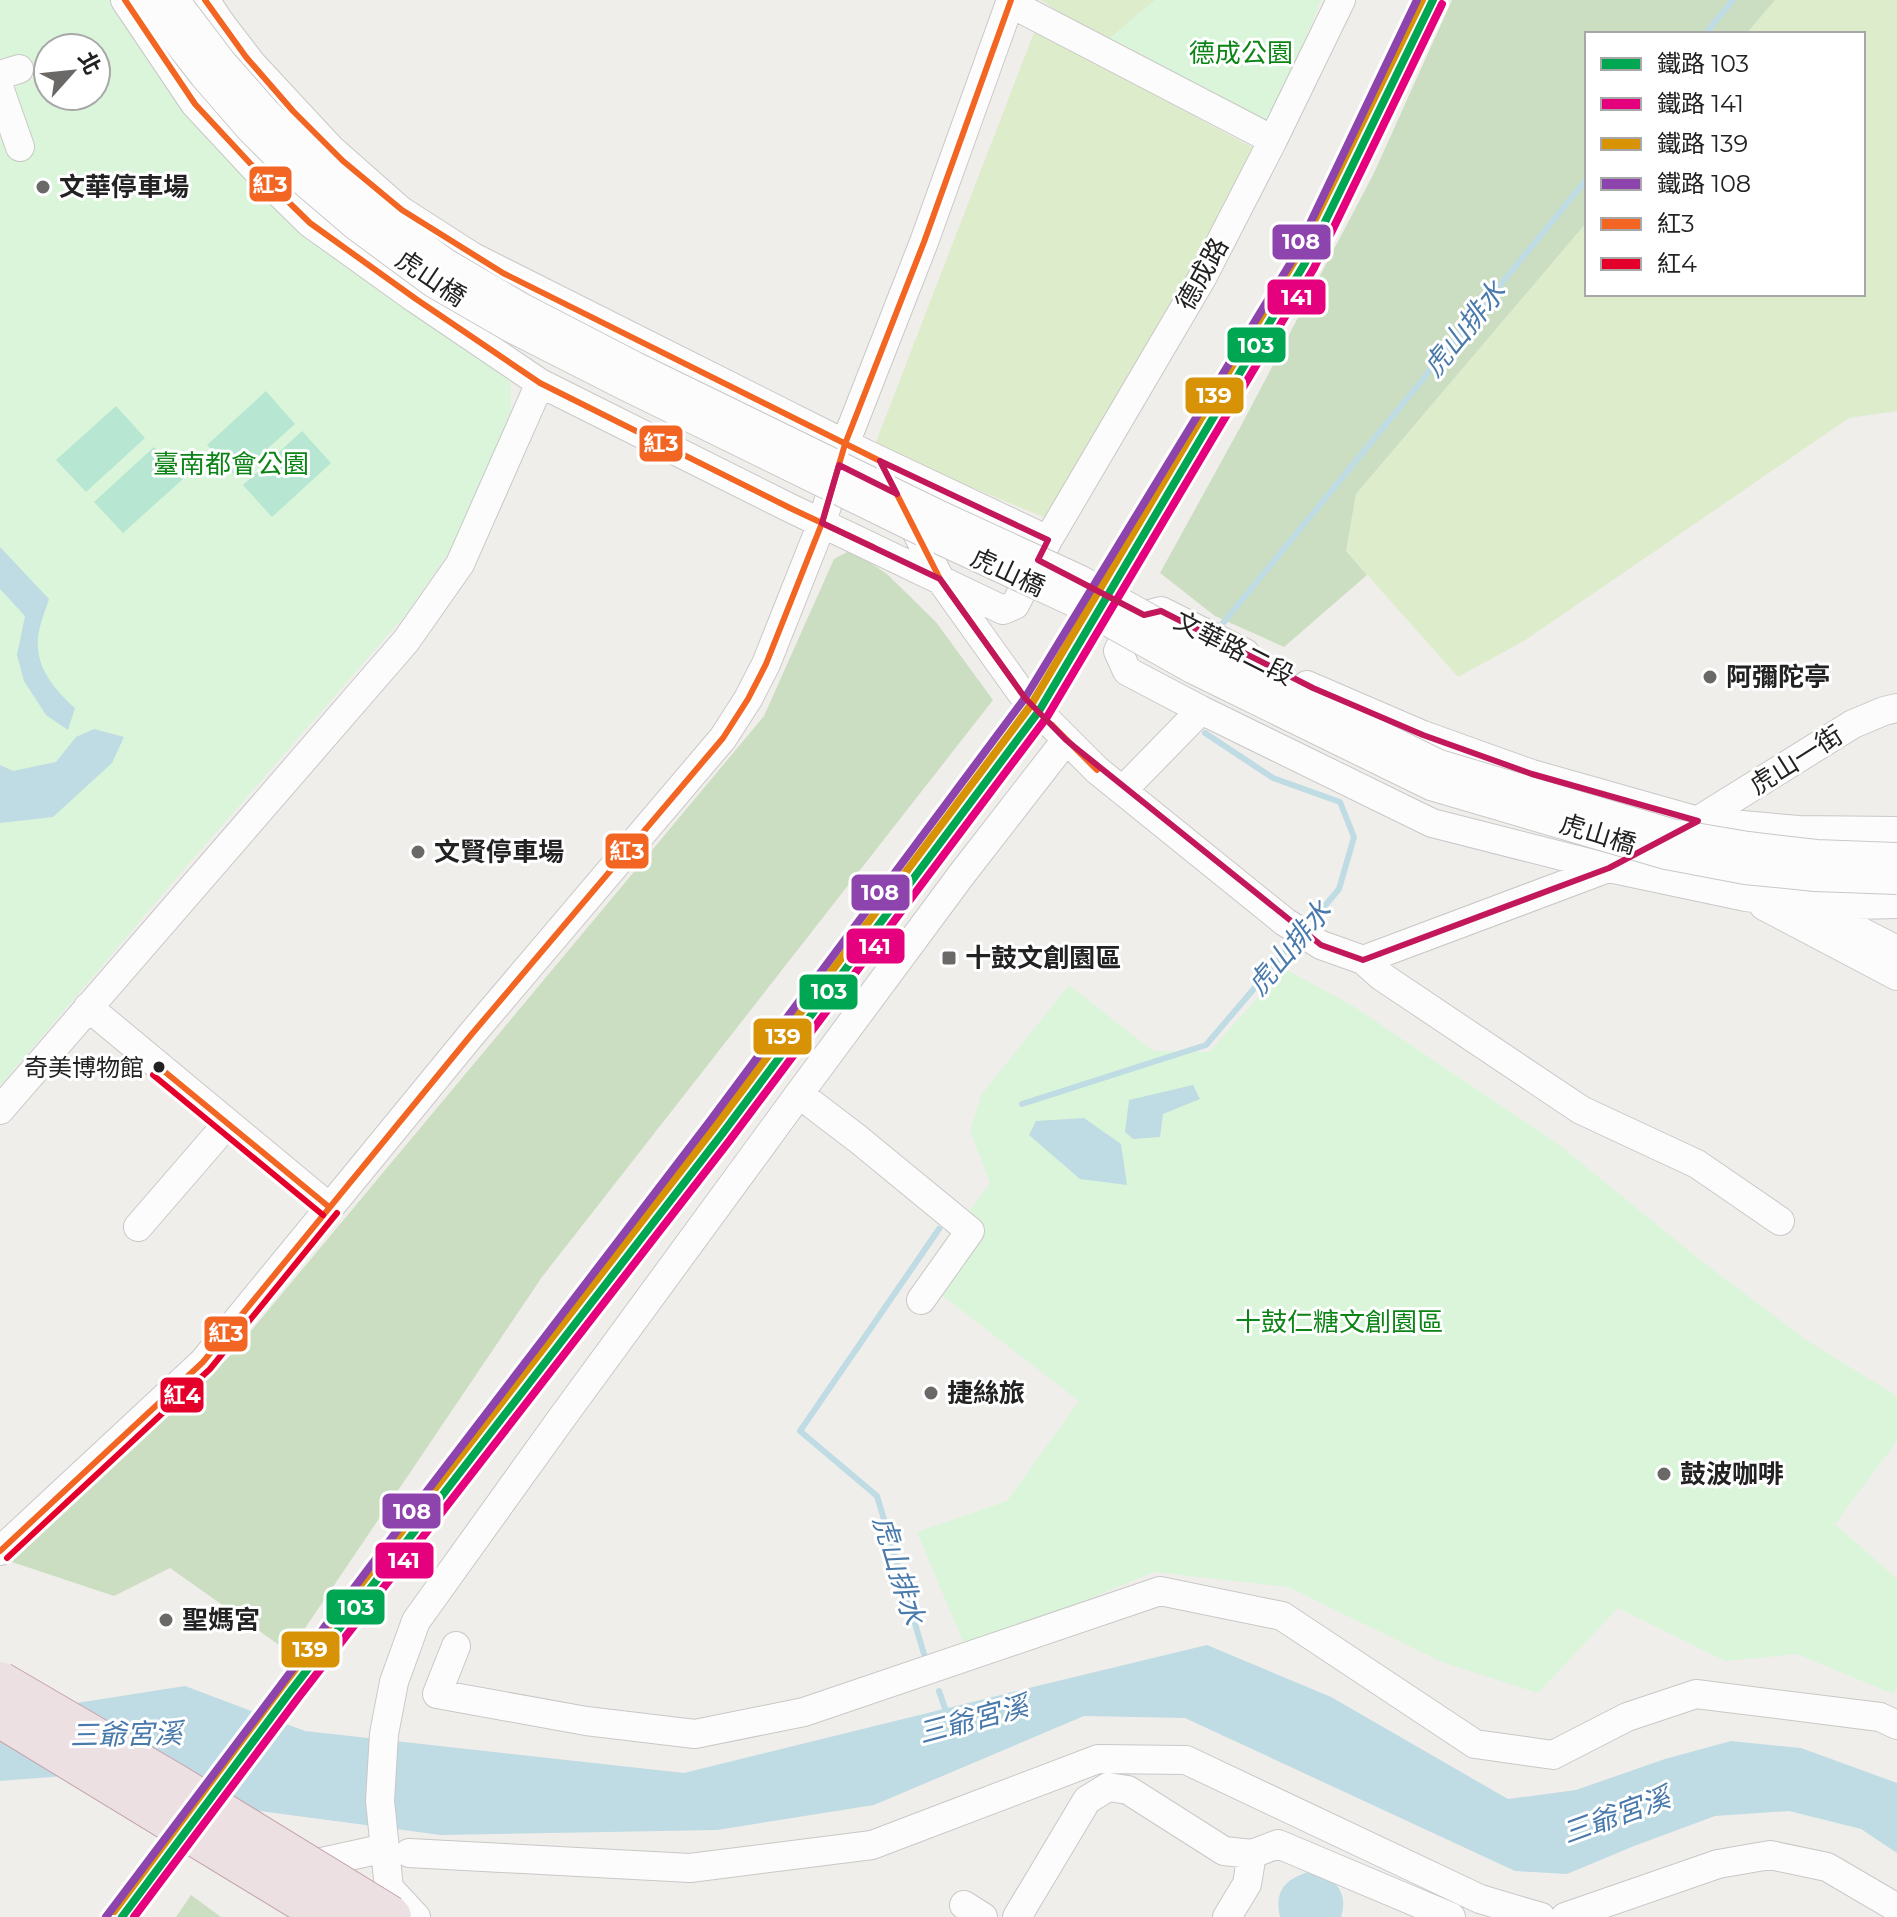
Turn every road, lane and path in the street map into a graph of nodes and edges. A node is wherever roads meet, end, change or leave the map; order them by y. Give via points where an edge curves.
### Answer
1 (125, 0) edge
2 (147, 0) edge
3 (175, 0) edge
4 (205, 0) edge
5 (1341, 0) edge
6 (1011, 2) edge
7 (0, 90) edge
8 (1273, 140) junction
9 (20, 147) dead end
10 (540, 383) junction
11 (845, 444) junction
12 (880, 461) junction
13 (822, 523) junction
14 (1048, 540) junction
15 (940, 579) junction
16 (1897, 708) edge
17 (1201, 710) junction
18 (1066, 740) junction
19 (1123, 790) junction
20 (1698, 821) junction
21 (1897, 831) edge
22 (1897, 857) edge
23 (1609, 868) junction
24 (1897, 880) edge
25 (1746, 897) junction
26 (1897, 904) edge
27 (1813, 906) junction
28 (1897, 950) edge
29 (1363, 960) junction
30 (1897, 976) edge
31 (88, 1007) junction
32 (799, 1094) junction
33 (0, 1110) edge
34 (227, 1124) junction
35 (329, 1207) junction
36 (1780, 1221) dead end
37 (138, 1227) dead end
38 (921, 1300) dead end
39 (0, 1551) edge
40 (456, 1646) dead end
41 (0, 1683) edge
42 (0, 1716) edge
43 (1897, 1725) edge
44 (377, 1844) junction
45 (409, 1853) dead end
46 (1252, 1854) junction
47 (1897, 1908) edge
48 (294, 1917) edge
49 (330, 1917) edge
50 (373, 1917) edge
51 (390, 1917) edge
52 (416, 1917) edge
53 (1017, 1917) edge
54 (1227, 1917) edge
55 (1451, 1917) edge
56 (1541, 1917) edge
57 (1565, 1917) edge

1 - 10 street via 195,104 310,223
2 - 24 street, 虎山橋, bridge via 250,129 357,227 433,283 625,386 1071,601 1192,669 1431,786 1666,855 1759,871
3 - 22 street, 虎山橋, bridge via 267,113 372,209 446,263 635,366 1081,580 1203,648 1439,764 1671,833 1803,852
4 - 11 street via 252,64 306,123 400,210 473,257
5 - 8 street, 德成路
6 - 8 street
6 - 11 street
7 - 9 street
8 - 14 street, 德成路 via 1202,278
10 - 13 street
10 - 31 street via 460,564 406,641
11 - 12 street
11 - 13 street
12 - 14 street
12 - 15 street
13 - 15 street
13 - 35 street via 766,664 723,738
14 - 15 street via 1015,605 1003,610
15 - 18 street via 1025,698
16 - 20 street, 虎山一街 via 1853,724
17 - 19 street
17 - 20 street, 文華路二段 via 1127,671 1118,651 1135,618 1161,611 1313,688 1423,735 1532,774
17 - 23 street, 文華路二段 via 1432,823
18 - 19 street
18 - 32 street
19 - 29 street via 1285,922 1321,945
20 - 21 street
20 - 23 street
23 - 25 street, 文華路二段
23 - 29 street
25 - 27 street
25 - 30 street
26 - 27 street
27 - 28 street
29 - 36 street via 1581,1110 1697,1164
31 - 33 street
31 - 34 street
32 - 38 street via 970,1231
32 - 44 street via 416,1621 394,1682 384,1734
34 - 35 street
34 - 37 street
35 - 39 street via 203,1362
40 - 43 street via 437,1694 695,1734 804,1712 1160,1591 1282,1616 1475,1744 1553,1755 1627,1717 1696,1694 1880,1717
41 - 51 highway, bridge
42 - 49 highway, bridge
44 - 48 street via 322,1862
44 - 50 street
44 - 52 street via 389,1888
45 - 56 street via 690,1868 872,1845 1098,1759 1186,1760 1480,1899
46 - 53 street via 1224,1851 1128,1790 1108,1787 1087,1800
46 - 54 street via 1247,1884
46 - 55 street via 1278,1844
47 - 57 street via 1827,1867 1770,1855 1718,1864

